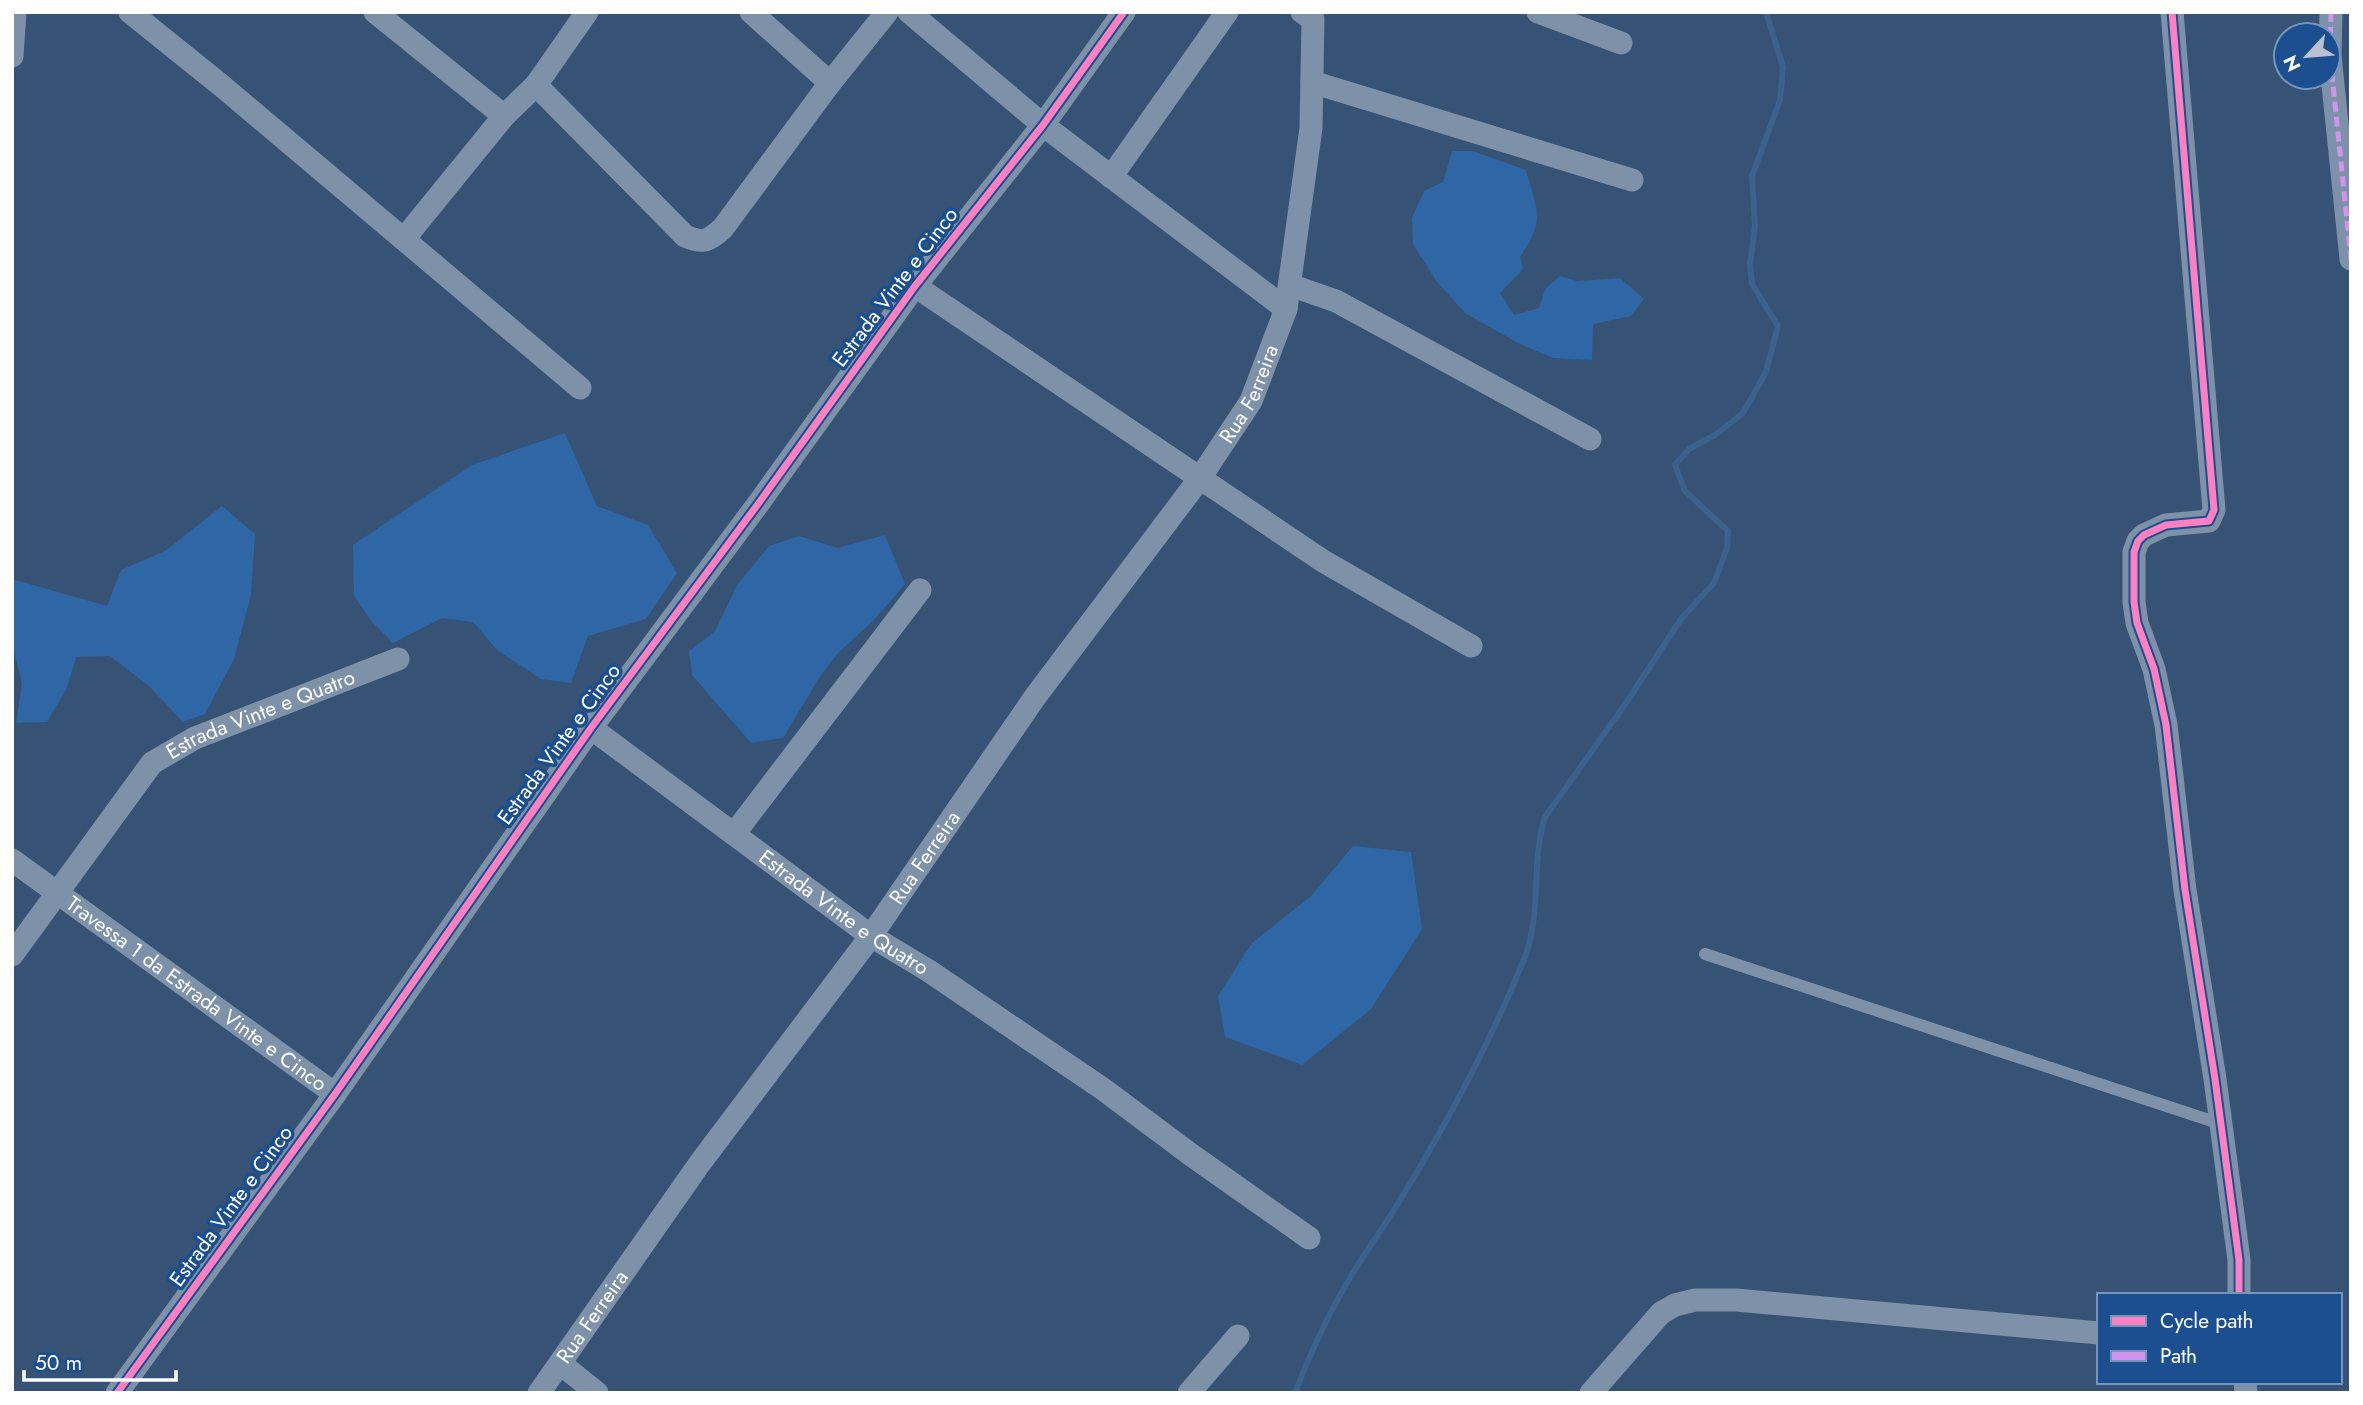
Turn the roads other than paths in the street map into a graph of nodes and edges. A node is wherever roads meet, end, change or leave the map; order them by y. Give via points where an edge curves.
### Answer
1 (15, 12) edge
2 (130, 12) edge
3 (375, 12) edge
4 (587, 12) edge
5 (751, 12) edge
6 (887, 12) edge
7 (909, 12) edge
8 (1124, 12) edge
9 (1227, 12) edge
10 (1538, 12) edge
11 (2172, 12) edge
12 (2331, 12) edge
13 (1310, 14) edge
14 (1621, 43) dead end
15 (12, 56) edge
16 (1312, 82) junction
17 (830, 83) junction
18 (536, 85) junction
19 (504, 116) junction
20 (1043, 125) junction
21 (1111, 177) junction
22 (1632, 180) dead end
23 (2349, 236) edge
24 (404, 239) junction
25 (2351, 259) edge
26 (1290, 285) junction
27 (915, 286) junction
28 (1286, 309) junction
29 (580, 388) dead end
30 (1590, 439) dead end
31 (1200, 478) junction
32 (920, 590) dead end
33 (1471, 646) dead end
34 (398, 659) dead end
35 (591, 728) junction
36 (734, 834) junction
37 (12, 860) edge
38 (58, 893) junction
39 (871, 936) junction
40 (1704, 954) dead end
41 (12, 955) edge
42 (335, 1094) junction
43 (2221, 1124) junction
44 (1309, 1238) dead end
45 (2239, 1293) edge
46 (2097, 1333) edge
47 (1238, 1336) dead end
48 (561, 1364) junction
49 (117, 1393) edge
50 (539, 1393) edge
51 (597, 1393) edge
52 (1189, 1393) edge
53 (1591, 1393) edge

1 - 15 street
2 - 24 street
3 - 19 street
4 - 18 street
5 - 17 street
6 - 17 street
7 - 20 street
8 - 20 street, Estrada Vinte e Cinco
9 - 21 street
10 - 14 street
11 - 43 street via 2214,510 2209,521 2165,525 2138,541 2134,602 2166,725 2185,890
12 - 23 street via 2330,56
13 - 16 street, Rua Ferreira
16 - 22 street
16 - 26 street, Rua Ferreira via 1311,128
17 - 18 street via 723,228 710,239 697,242 685,236
18 - 19 street
19 - 24 street
20 - 21 street
20 - 27 street, Estrada Vinte e Cinco
21 - 28 street
23 - 25 street
24 - 29 street
26 - 28 street, Rua Ferreira
26 - 30 street via 1336,301
27 - 31 street
27 - 35 street, Estrada Vinte e Cinco
28 - 31 street, Rua Ferreira via 1251,401
31 - 33 street via 1323,561
31 - 39 street, Rua Ferreira via 1035,696
32 - 36 street
34 - 38 street, Estrada Vinte e Quatro via 195,738 152,763
35 - 36 street, Estrada Vinte e Quatro
35 - 42 street, Estrada Vinte e Cinco
36 - 39 street, Estrada Vinte e Quatro
37 - 38 street, Travessa 1 da Estrada Vinte e Cinco
38 - 41 street, Estrada Vinte e Quatro
38 - 42 street, Travessa 1 da Estrada Vinte e Cinco
39 - 44 street, Estrada Vinte e Quatro via 1103,1089
39 - 48 street, Rua Ferreira via 701,1163
40 - 43 lane
42 - 49 street, Estrada Vinte e Cinco
43 - 45 street
46 - 53 street via 1840,1308 1695,1300 1661,1313
47 - 52 street
48 - 50 street, Rua Ferreira
48 - 51 street

